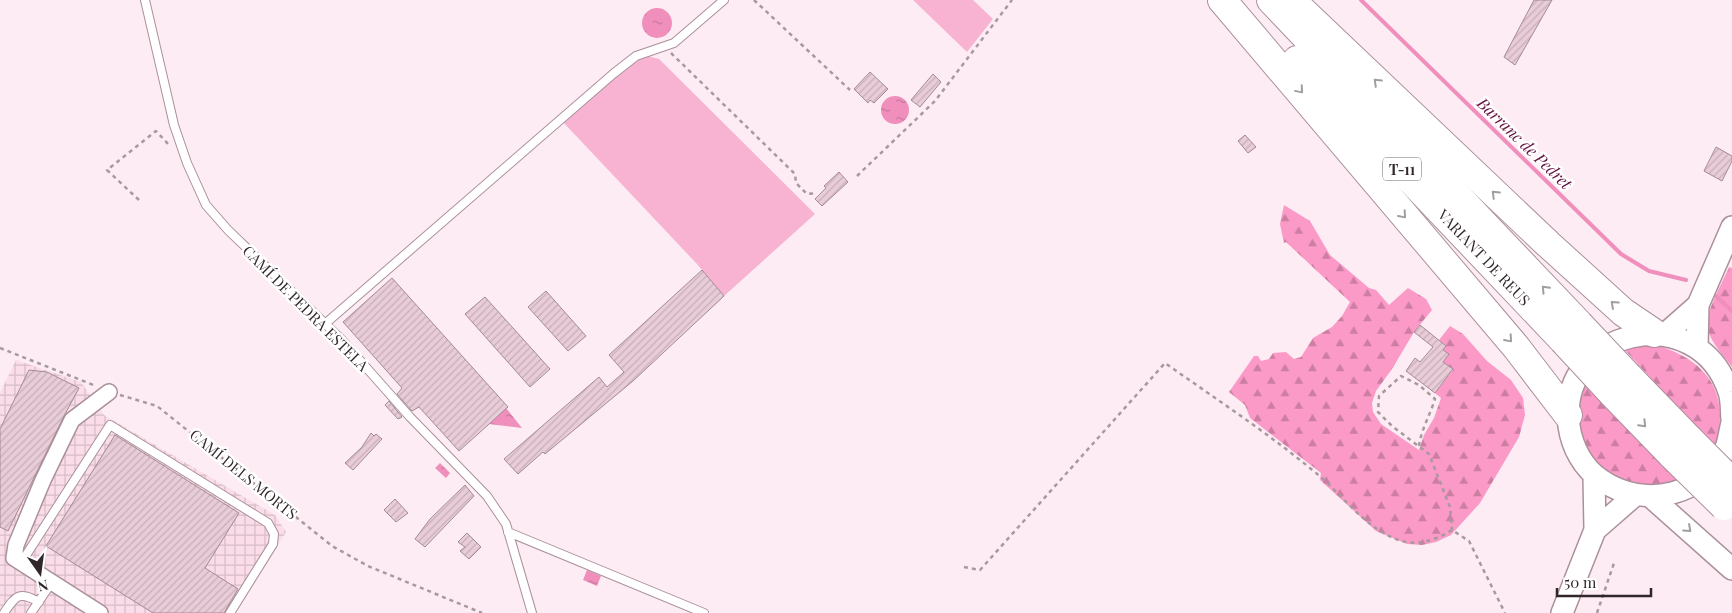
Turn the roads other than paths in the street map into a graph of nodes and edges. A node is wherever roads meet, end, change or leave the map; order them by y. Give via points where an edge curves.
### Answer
1 (145, 0) edge
2 (724, 0) edge
3 (1222, 0) edge
4 (1239, 0) edge
5 (1271, 0) edge
6 (1291, 0) edge
7 (1729, 242) edge
8 (1698, 306) junction
9 (326, 323) junction
10 (1571, 332) junction
11 (1659, 334) junction
12 (1697, 348) junction
13 (109, 392) road end
14 (1568, 415) junction
15 (1732, 419) edge
16 (1732, 423) edge
17 (1594, 476) junction
18 (1642, 496) junction
19 (1729, 500) edge
20 (1595, 530) junction
21 (508, 532) junction
22 (21, 563) junction
23 (1732, 569) edge
24 (52, 582) junction
25 (39, 602) junction
26 (4, 613) edge
27 (31, 613) edge
28 (100, 613) edge
29 (230, 613) edge
30 (532, 613) edge
31 (704, 613) edge
32 (1562, 613) edge

1 - 9 lane, CAMÍ DE PEDRA ESTELA via 174,125 206,205
2 - 9 lane via 674,43 636,56 613,74
3 -> 14 highway via 1516,347
4 - 10 highway, VARIANT DE REUS / T-11
10 -> 5 highway, VARIANT DE REUS / T-11
11 -> 6 highway via 1623,312 1548,244
7 - 8 main road
8 - 11 main road
8 - 12 main road
9 - 21 lane, CAMÍ DE PEDRA ESTELA via 410,417 487,496
10 - 19 highway, VARIANT DE REUS / T-11, bridge
11 - 12 main road via 1677,337
11 - 14 main road via 1628,336 1597,353 1584,366 1572,389
12 - 15 main road via 1718,368 1730,393
13 - 22 street via 72,420 16,545 14,558
14 - 17 main road via 1571,437 1580,458
16 - 18 main road via 1727,445 1715,466 1697,482 1675,493
17 - 18 main road via 1613,488
17 - 20 main road
18 - 20 main road
18 -> 23 main road
20 - 32 main road
21 - 30 lane, CAMÍ DE PEDRA ESTELA
21 - 31 lane
22 - 24 street
22 - 29 lane via 110,424 268,523 274,534 273,544
24 - 25 lane
24 - 28 street
25 - 26 lane via 20,595
25 - 27 lane

